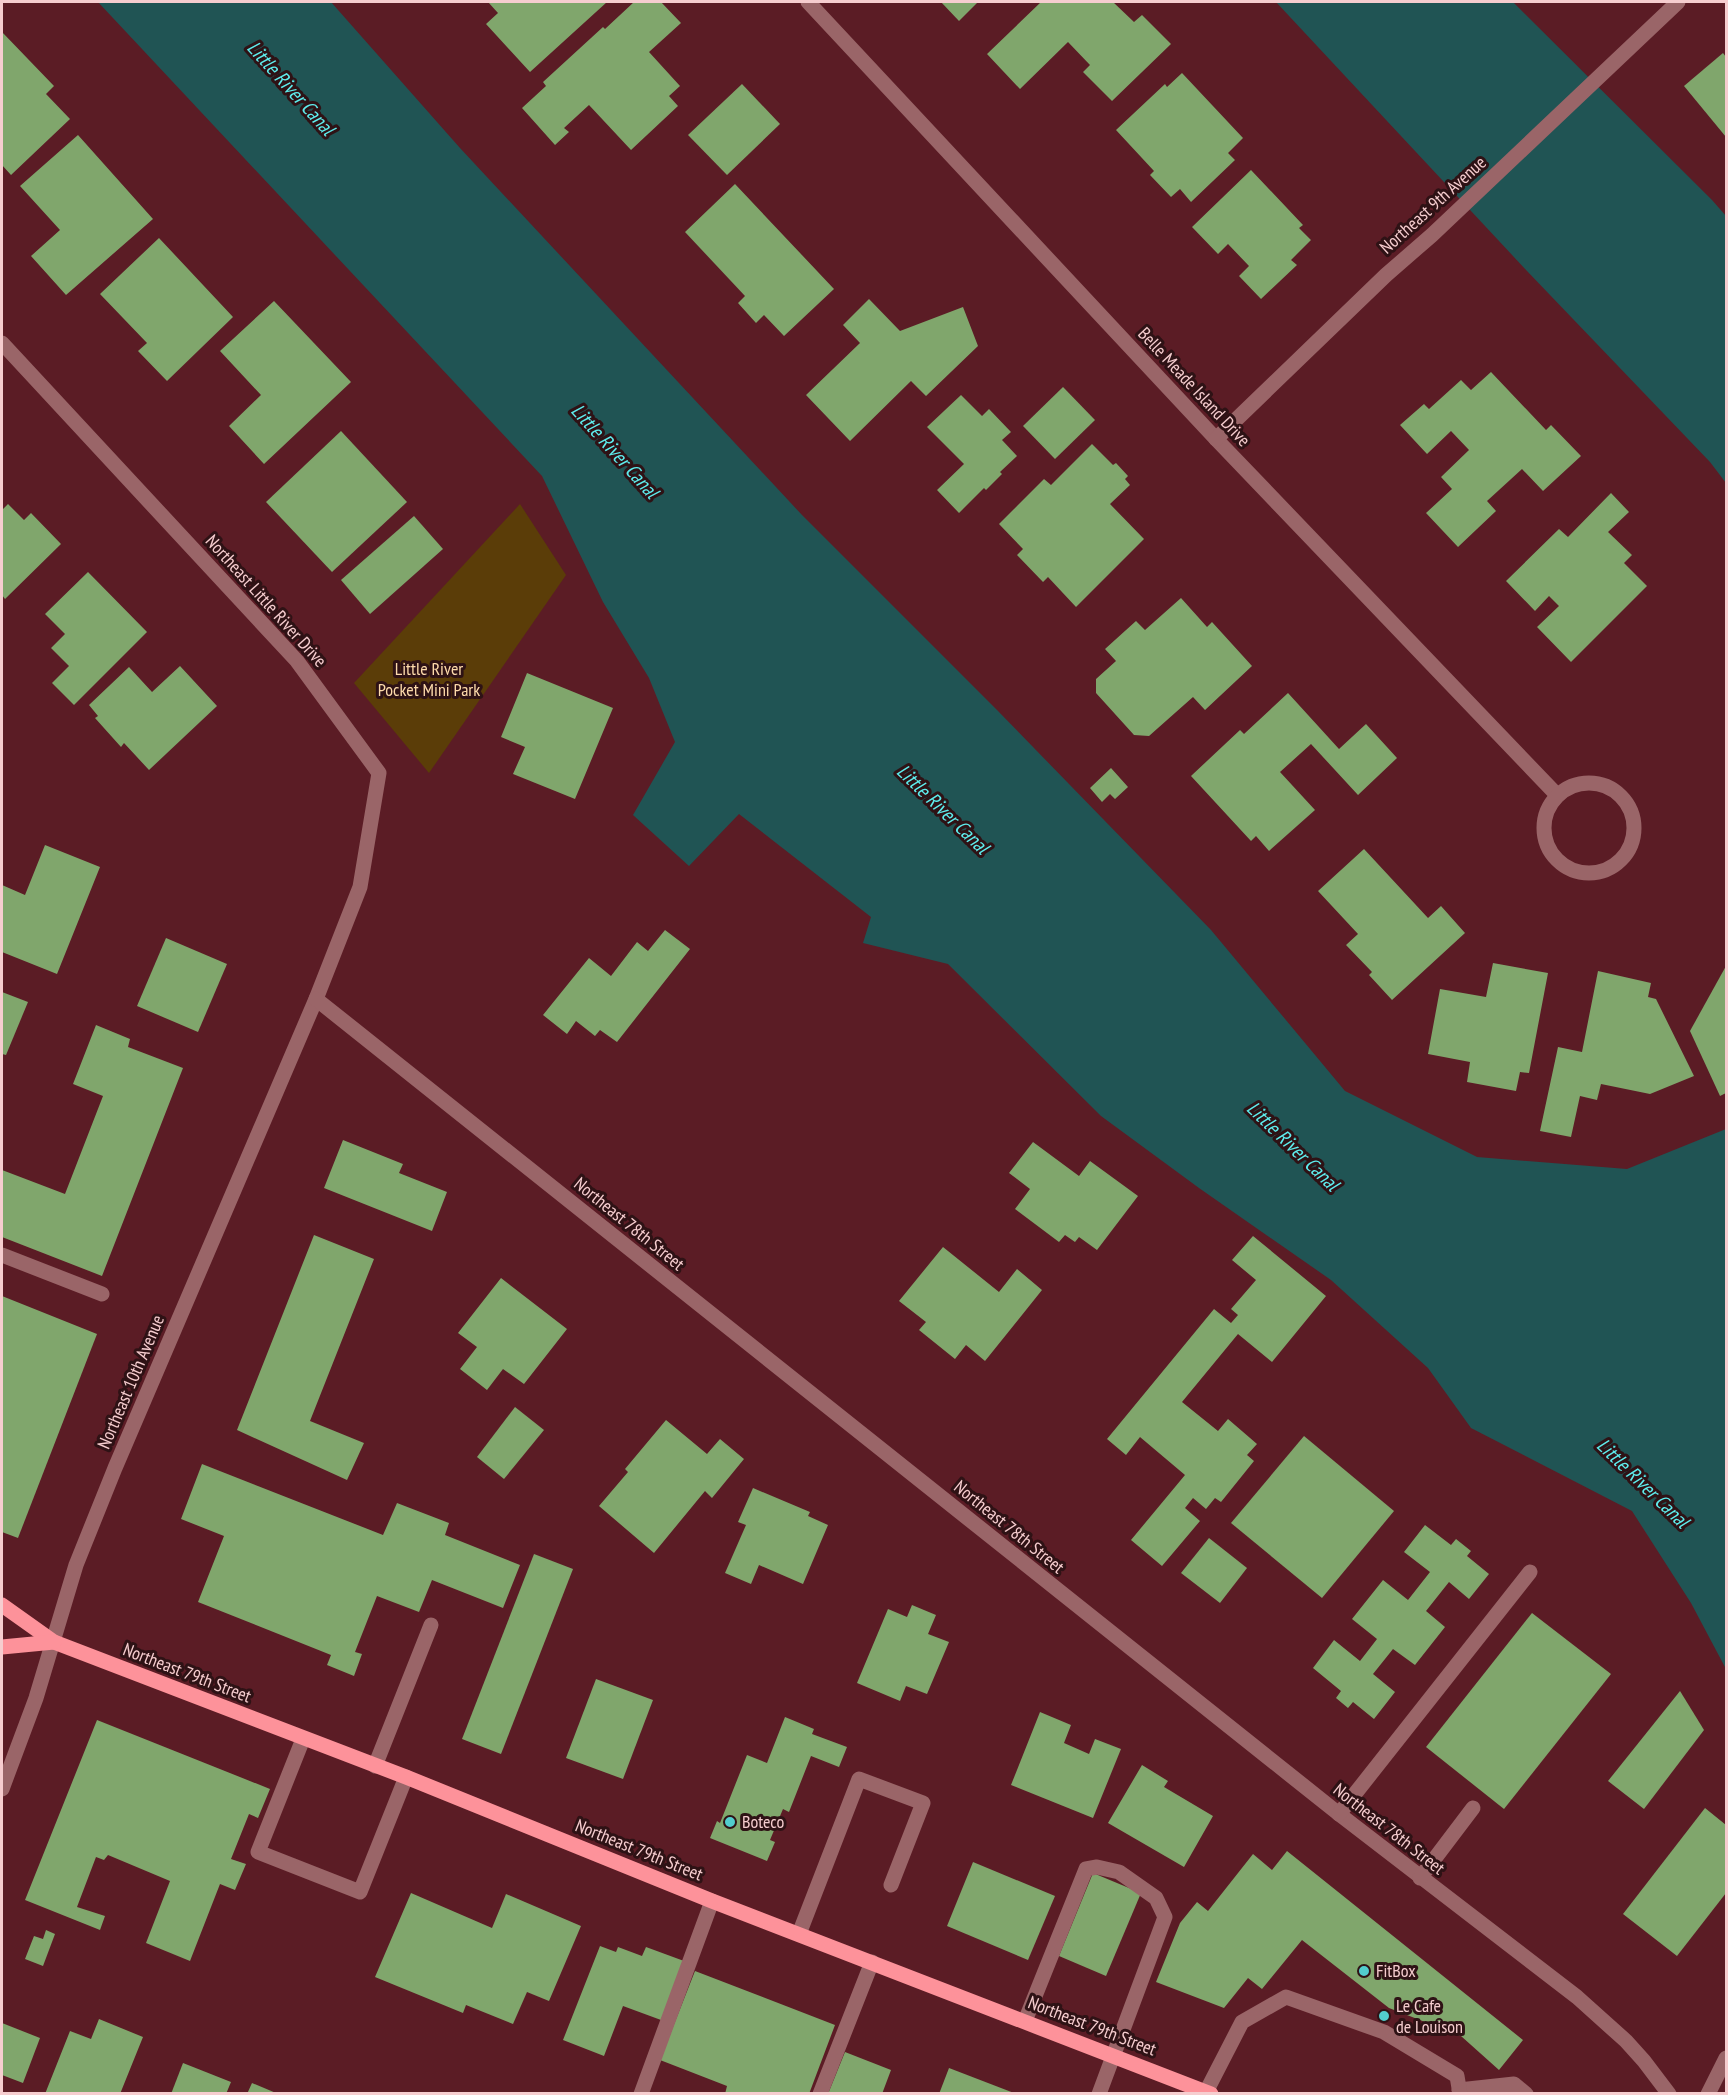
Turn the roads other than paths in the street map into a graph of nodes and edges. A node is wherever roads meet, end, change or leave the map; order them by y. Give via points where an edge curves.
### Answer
1 (808, 2) edge
2 (1678, 2) edge
3 (2, 343) edge
4 (1216, 439) junction
5 (1557, 795) junction
6 (316, 999) junction
7 (2, 1255) edge
8 (102, 1294) dead end
9 (1530, 1572) dead end
10 (2, 1605) edge
11 (431, 1625) dead end
12 (54, 1642) junction
13 (2, 1647) edge
14 (303, 1739) junction
15 (375, 1766) junction
16 (406, 1777) junction
17 (2, 1789) edge
18 (1473, 1808) dead end
19 (1339, 1814) junction
20 (1420, 1878) junction
21 (891, 1885) dead end
22 (712, 1900) junction
23 (799, 1934) junction
24 (872, 1962) junction
25 (1024, 2021) junction
26 (1113, 2055) junction
27 (1726, 2058) edge
28 (1459, 2092) edge
29 (1208, 2093) edge
30 (641, 2094) edge
31 (820, 2094) edge
32 (1099, 2094) edge
33 (1526, 2094) edge
34 (1669, 2094) edge
35 (1708, 2094) edge

1 - 4 street, Belle Meade Island Drive
2 - 4 street, Northeast 9th Avenue
3 - 6 street, Northeast Little River Drive via 297,661 379,773 360,887
4 - 5 street, Belle Meade Island Drive
5 - 5 street via 1543,821 1549,851 1559,863 1588,874 1603,872 1616,864 1630,847 1635,825 1623,798 1598,783 1584,782
6 - 12 street, Northeast 10th Avenue via 106,1490 76,1565
6 - 19 street, Northeast 78th Street
7 - 8 street
9 - 19 street
10 - 12 main road, Northeast 79th Street
11 - 15 street
12 - 13 main road, Northeast 79th Street
12 - 14 main road, Northeast 79th Street
12 - 17 street, Northeast 10th Avenue
14 - 15 main road, Northeast 79th Street
14 - 16 street via 258,1852 360,1893
15 - 16 main road, Northeast 79th Street
16 - 22 main road, Northeast 79th Street
18 - 20 street
19 - 20 street, Northeast 78th Street
20 - 34 street, Northeast 78th Street via 1594,2012 1644,2061
21 - 23 street via 923,1803 859,1779
22 - 23 main road, Northeast 79th Street
22 - 30 street
23 - 24 main road, Northeast 79th Street
24 - 25 main road, Northeast 79th Street
24 - 31 street
25 - 26 main road, Northeast 79th Street
25 - 26 street via 1086,1869 1119,1872 1156,1898 1165,1917
26 - 29 main road, Northeast 79th Street
26 - 32 street
27 - 35 street
28 - 29 street via 1457,2076 1384,2032 1286,1997 1242,2022
28 - 33 street via 1514,2084

